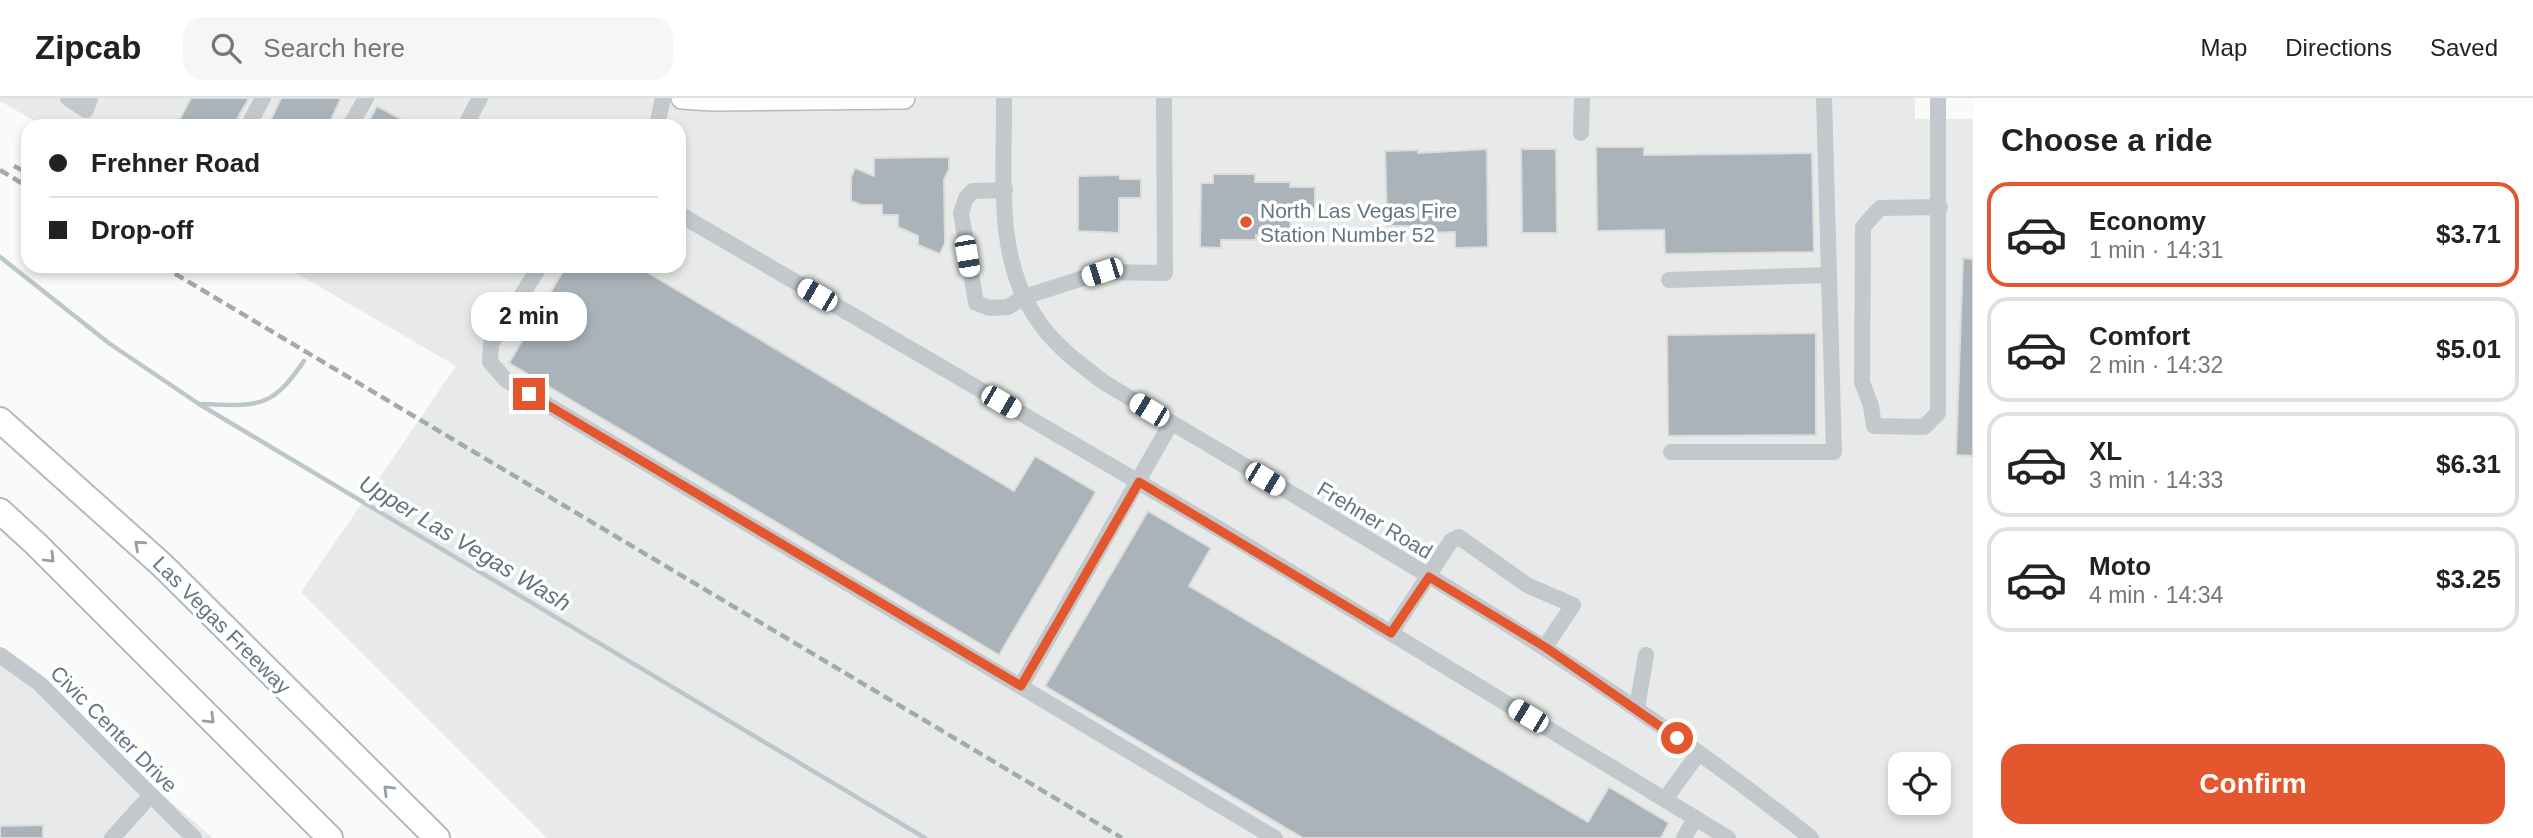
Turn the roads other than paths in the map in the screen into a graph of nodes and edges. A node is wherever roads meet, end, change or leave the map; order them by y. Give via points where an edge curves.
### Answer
1 (68, 98) edge
2 (90, 98) edge
3 (263, 98) edge
4 (366, 98) edge
5 (480, 98) edge
6 (663, 98) edge
7 (682, 98) edge
8 (904, 98) edge
9 (1004, 98) edge
10 (1164, 98) edge
11 (1582, 98) edge
12 (1824, 98) edge
13 (1938, 98) edge
14 (252, 119) edge
15 (354, 119) edge
16 (470, 119) edge
17 (658, 119) edge
18 (1581, 133) dead end
19 (1005, 190) junction
20 (1940, 207) junction
21 (686, 218) edge
22 (536, 273) edge
23 (1829, 275) junction
24 (1669, 280) dead end
25 (1024, 298) junction
26 (0, 420) edge
27 (1171, 423) junction
28 (1671, 452) dead end
29 (1139, 482) junction
30 (0, 511) edge
31 (1429, 577) junction
32 (1391, 633) junction
33 (1545, 647) junction
34 (0, 655) edge
35 (1646, 655) dead end
36 (1021, 686) junction
37 (1637, 708) junction
38 (1698, 754) junction
39 (151, 795) junction
40 (1665, 799) junction
41 (1695, 818) junction
42 (113, 838) edge
43 (194, 838) edge
44 (330, 838) edge
45 (437, 838) edge
46 (1275, 838) edge
47 (1684, 838) edge
48 (1728, 838) edge
49 (1811, 838) edge

1 - 2 street via 86,110
3 - 14 street
4 - 15 street
5 - 16 street
6 - 17 street
7 - 8 main road
9 - 19 street, Frehner Road
10 - 25 street via 1165,273 1102,272
11 - 18 street
12 - 23 street
13 - 20 street
19 - 25 street, Frehner Road via 1010,255
19 - 25 street via 973,191 961,213 963,232 976,303 1008,307
20 - 20 street via 1938,413 1924,427 1874,426 1862,382 1863,227 1880,208
21 - 29 street
22 - 36 street via 491,344 491,362 506,380
23 - 24 street
23 - 28 street via 1834,452
25 - 27 street, Frehner Road via 1045,331 1078,363
45 -> 26 highway, Las Vegas Freeway via 162,565
27 - 29 street
27 - 31 street, Frehner Road
29 - 32 street
29 - 36 street
30 -> 44 highway
31 - 32 street
31 - 33 street, Frehner Road
31 - 33 street via 1451,541 1459,537 1527,585 1573,605
32 - 40 street
33 - 37 street, Frehner Road
34 - 39 street, Civic Center Drive via 40,684
35 - 37 street
36 - 46 street
37 - 38 street, Frehner Road
38 - 40 street
38 - 49 street, Frehner Road
39 - 42 street
39 - 43 street, Civic Center Drive
40 - 41 street
41 - 47 street
41 - 48 street

